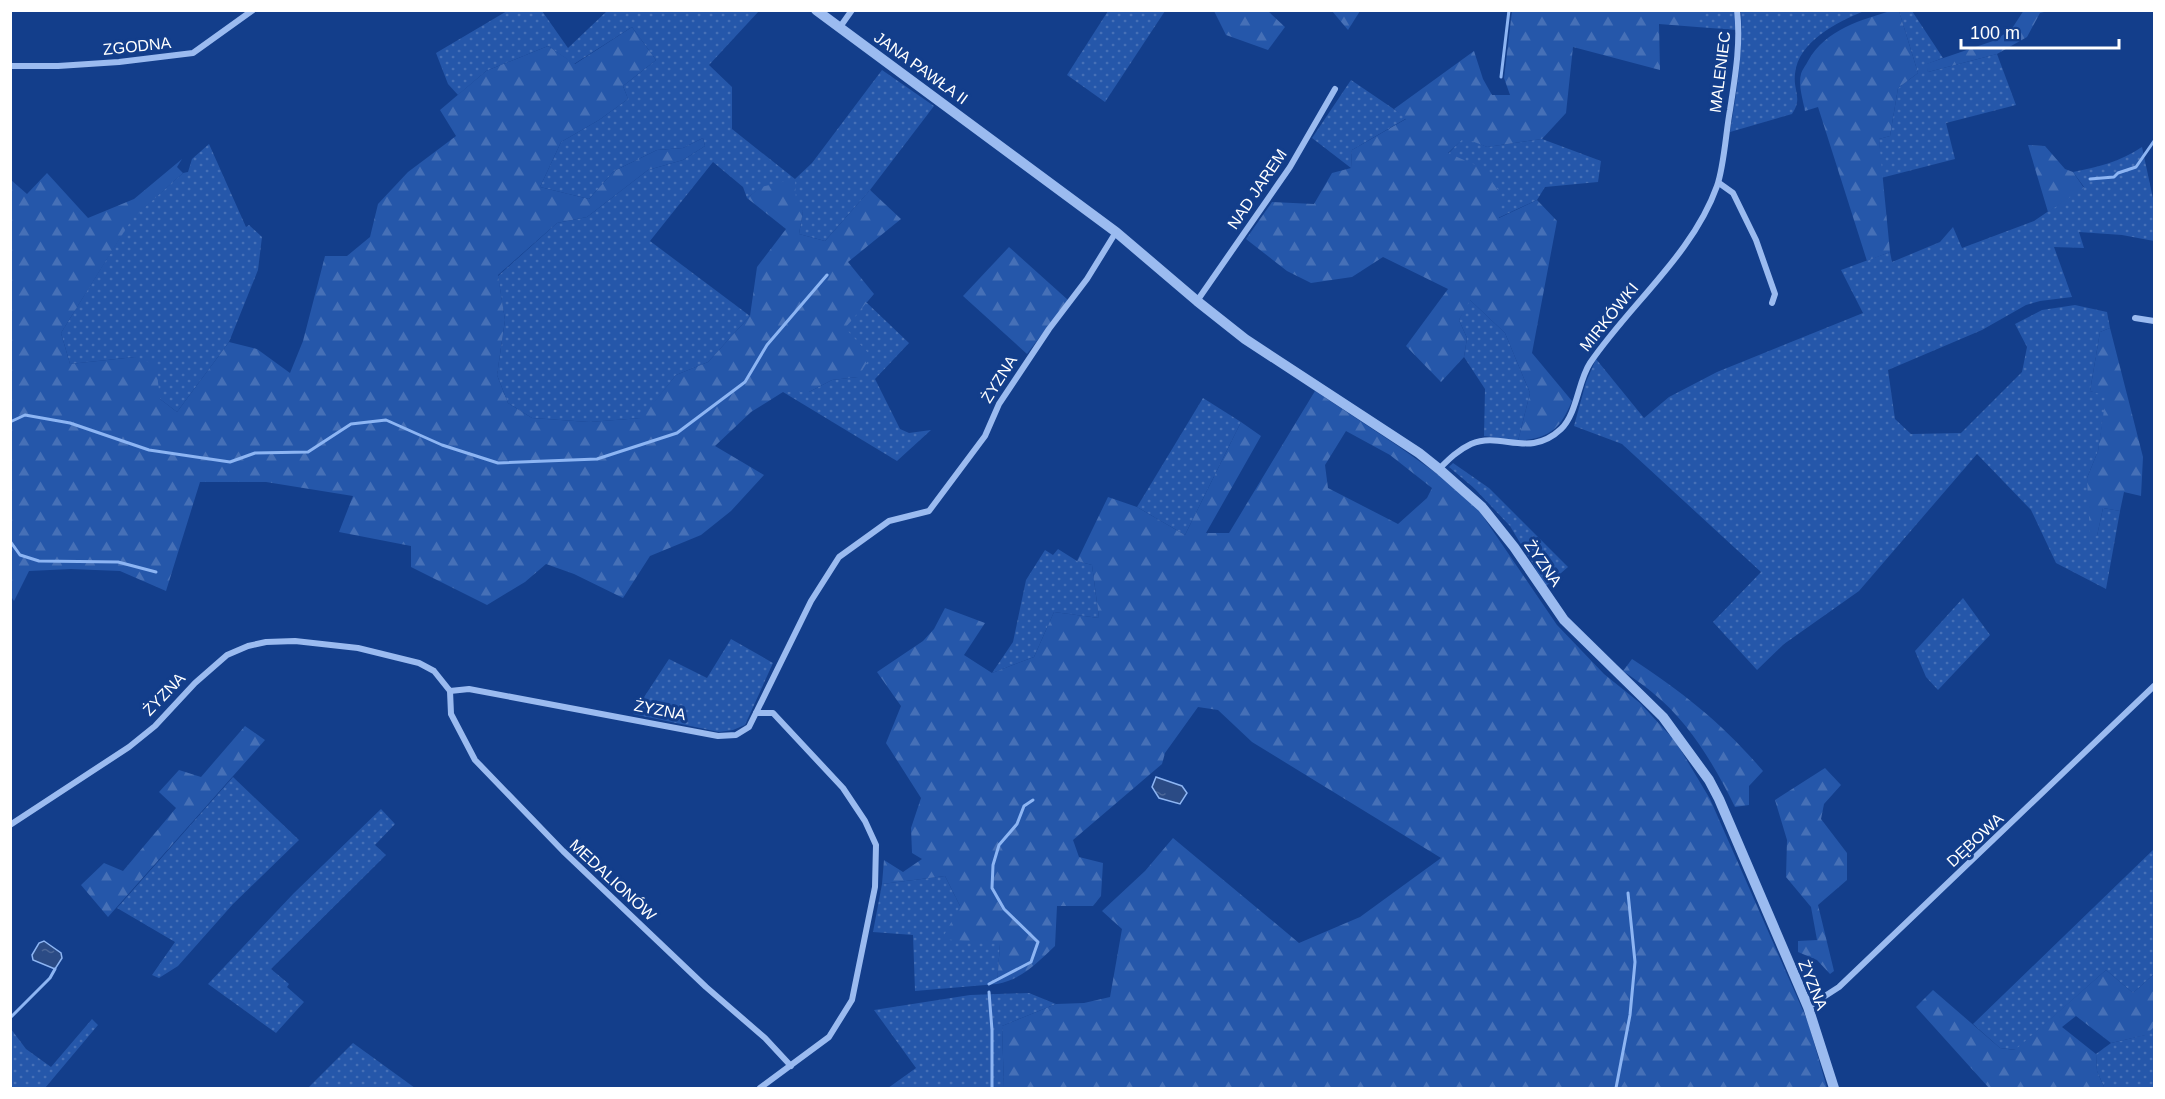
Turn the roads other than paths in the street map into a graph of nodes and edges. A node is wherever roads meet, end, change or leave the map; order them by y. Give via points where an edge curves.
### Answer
1 (253, 10) edge
2 (816, 10) edge
3 (852, 10) edge
4 (1737, 10) edge
5 (840, 27) junction
6 (10, 66) edge
7 (1335, 89) dead end
8 (978, 128) joint
9 (1725, 137) joint
10 (1719, 183) junction
11 (1116, 232) junction
12 (1197, 302) junction
13 (1772, 303) dead end
14 (2134, 318) dead end
15 (2154, 321) edge
16 (1439, 469) junction
17 (2154, 686) edge
18 (450, 691) junction
19 (756, 713) junction
20 (10, 825) edge
21 (1808, 1007) junction
22 (791, 1066) junction
23 (760, 1089) edge
24 (1834, 1089) edge

1 - 6 street, ZGODNA via 193,53 119,62
2 - 5 street, JANA PAWŁA II
3 - 5 street
4 - 9 street, MALENIEC via 1740,30 1736,75
5 - 8 street, JANA PAWŁA II
7 - 12 street, NAD JAREM via 1290,167
8 - 11 street, ŻYZNA
9 - 10 street, MIRKÓWKI
10 - 13 street via 1733,193 1756,240 1775,294
10 - 16 street, MIRKÓWKI via 1696,228 1588,366 1562,429 1538,443 1472,443
11 - 12 street, ŻYZNA
11 - 19 street, ŻYZNA via 999,404 985,436 929,511 889,521 839,557 811,600
12 - 16 street, ŻYZNA via 1245,339
14 - 15 street
16 - 21 street, ŻYZNA via 1482,507 1564,620 1663,717 1708,780
17 - 21 street, DĘBOWA via 1839,987
18 - 19 street, ŻYZNA via 469,689 718,736 736,735 749,727
18 - 20 street, ŻYZNA via 434,671 420,663 358,648 295,641 248,646 227,655 129,747
18 - 22 street, MEDALIONÓW via 451,714 475,760 563,851
19 - 22 street via 773,713 843,788 876,845 875,887 852,1000 829,1037
21 - 24 street, ŻYZNA
22 - 23 street

